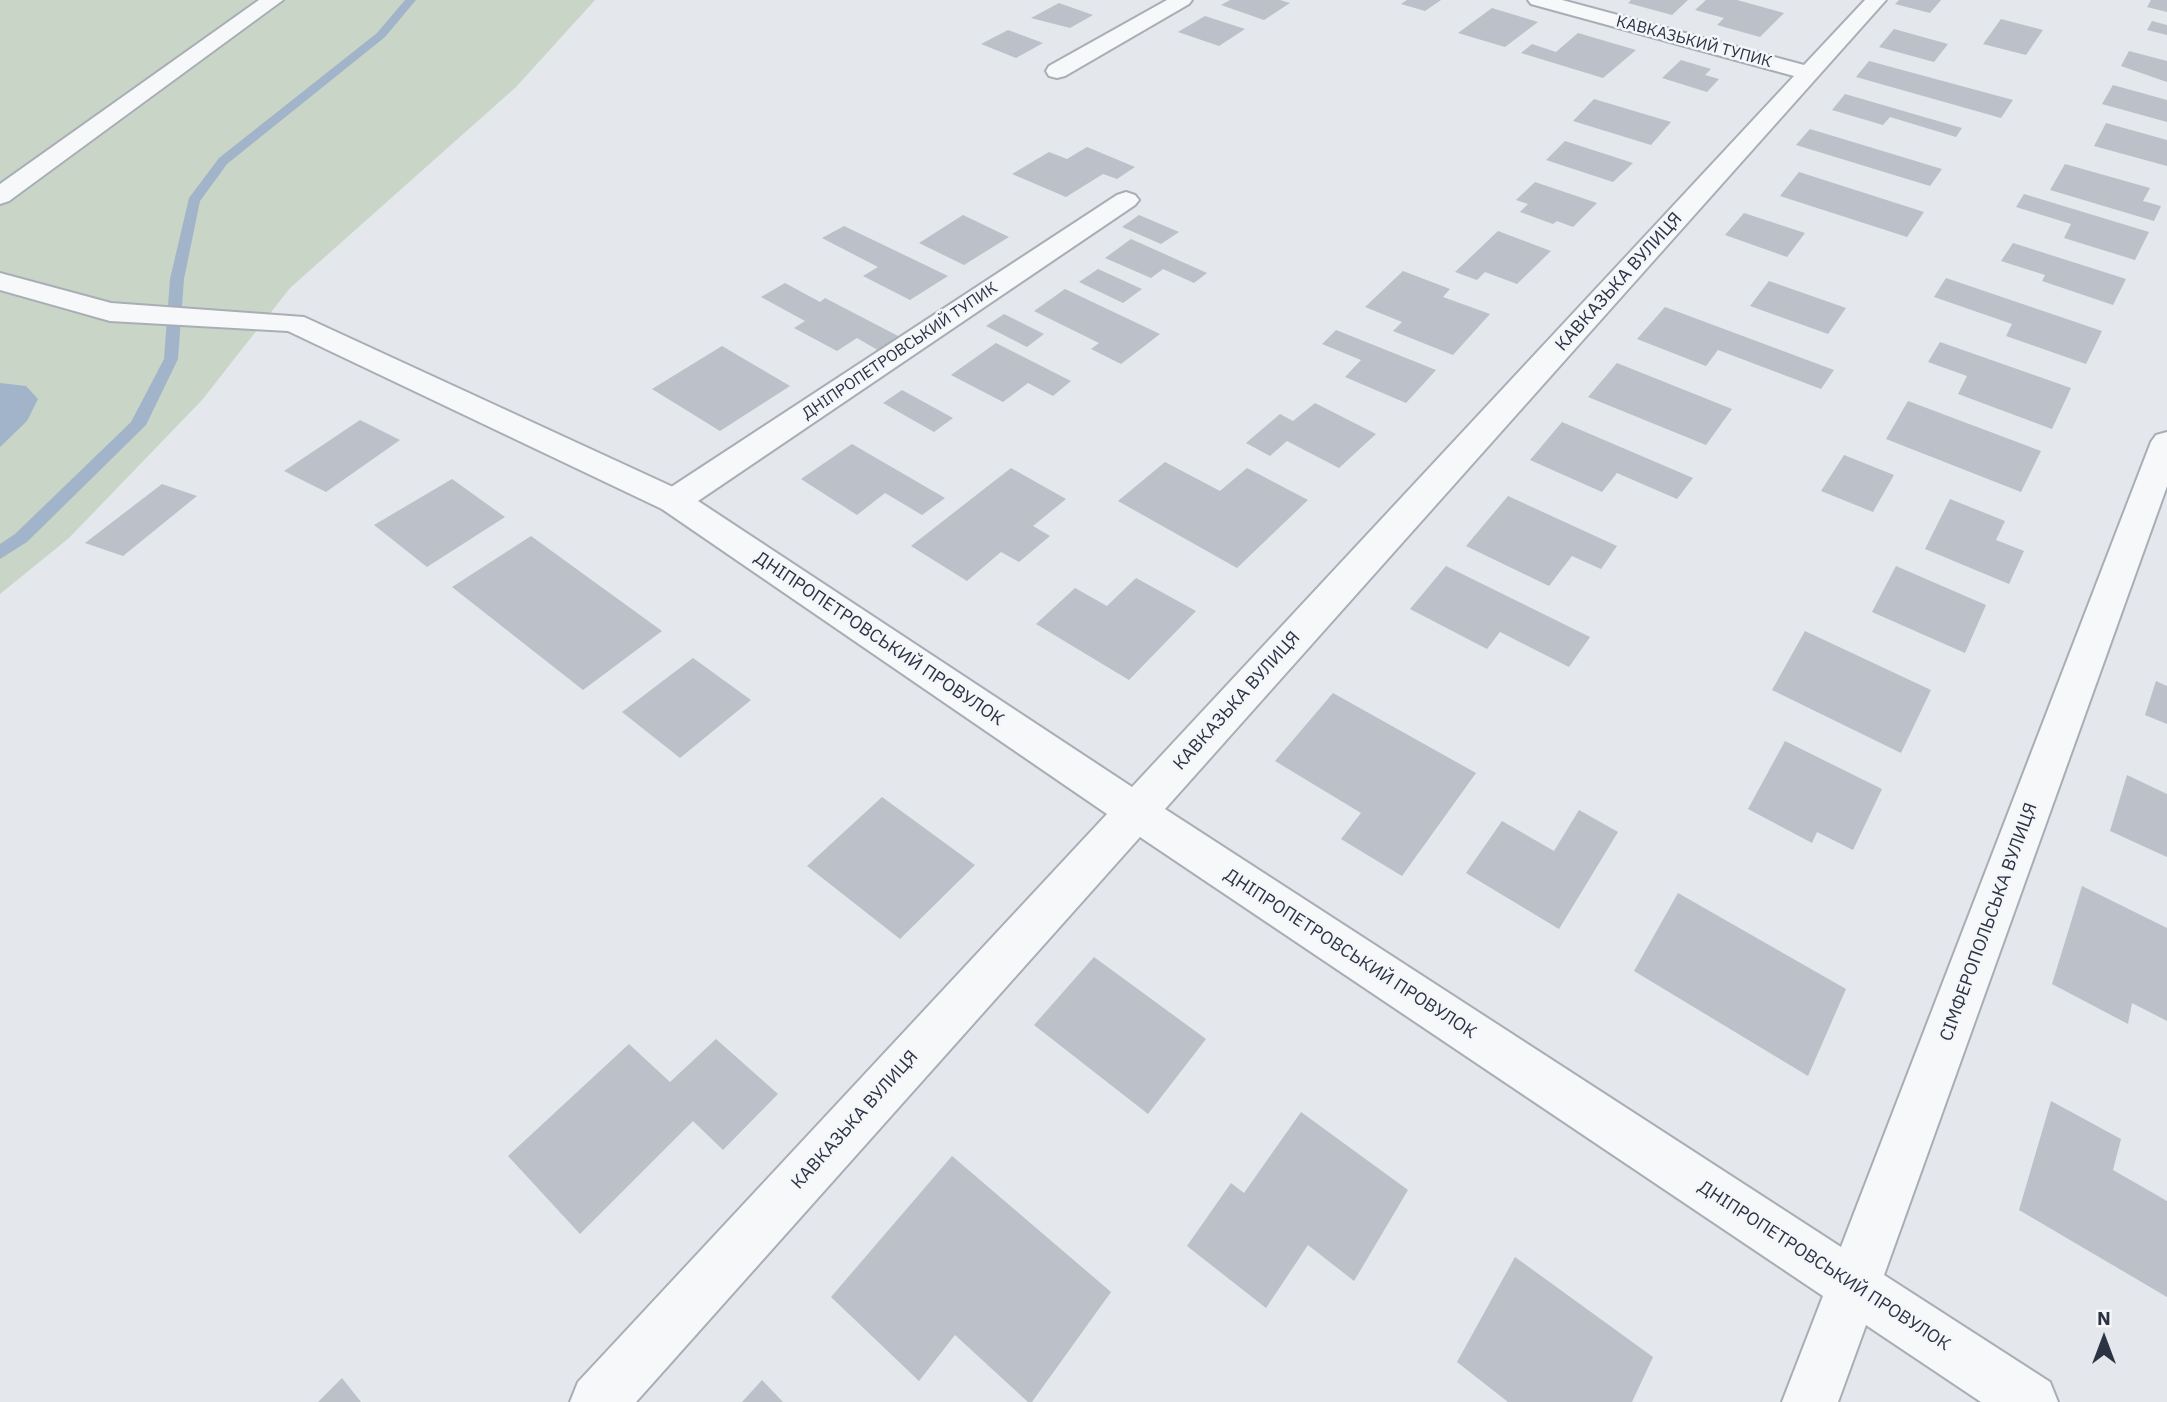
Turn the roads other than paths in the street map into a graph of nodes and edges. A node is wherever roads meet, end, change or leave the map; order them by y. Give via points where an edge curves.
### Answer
1 (272, 0) edge
2 (1182, 0) edge
3 (1538, 0) edge
4 (1876, 0) edge
5 (1057, 71) dead end
6 (1809, 74) junction
7 (0, 196) edge
8 (1126, 200) dead end
9 (0, 281) edge
10 (2167, 442) edge
11 (674, 501) junction
12 (1136, 812) junction
13 (1854, 1286) junction
14 (598, 1402) edge
15 (1810, 1402) edge
16 (2030, 1402) edge

1 - 7 street
2 - 5 street
3 - 6 street, КАВКАЗЬКИЙ ТУПИК
4 - 6 street, КАВКАЗЬКА ВУЛИЦЯ
6 - 12 street, КАВКАЗЬКА ВУЛИЦЯ
8 - 11 street, ДНІПРОПЕТРОВСЬКИЙ ТУПИК
9 - 11 street, ДНІПРОПЕТРОВСЬКИЙ ПРОВУЛОК via 110,312 294,323
10 - 13 street, СІМФЕРОПОЛЬСЬКА ВУЛИЦЯ
11 - 12 street, ДНІПРОПЕТРОВСЬКИЙ ПРОВУЛОК
12 - 13 street, ДНІПРОПЕТРОВСЬКИЙ ПРОВУЛОК
12 - 14 street, КАВКАЗЬКА ВУЛИЦЯ
13 - 15 street, СІМФЕРОПОЛЬСЬКА ВУЛИЦЯ
13 - 16 street, ДНІПРОПЕТРОВСЬКИЙ ПРОВУЛОК

